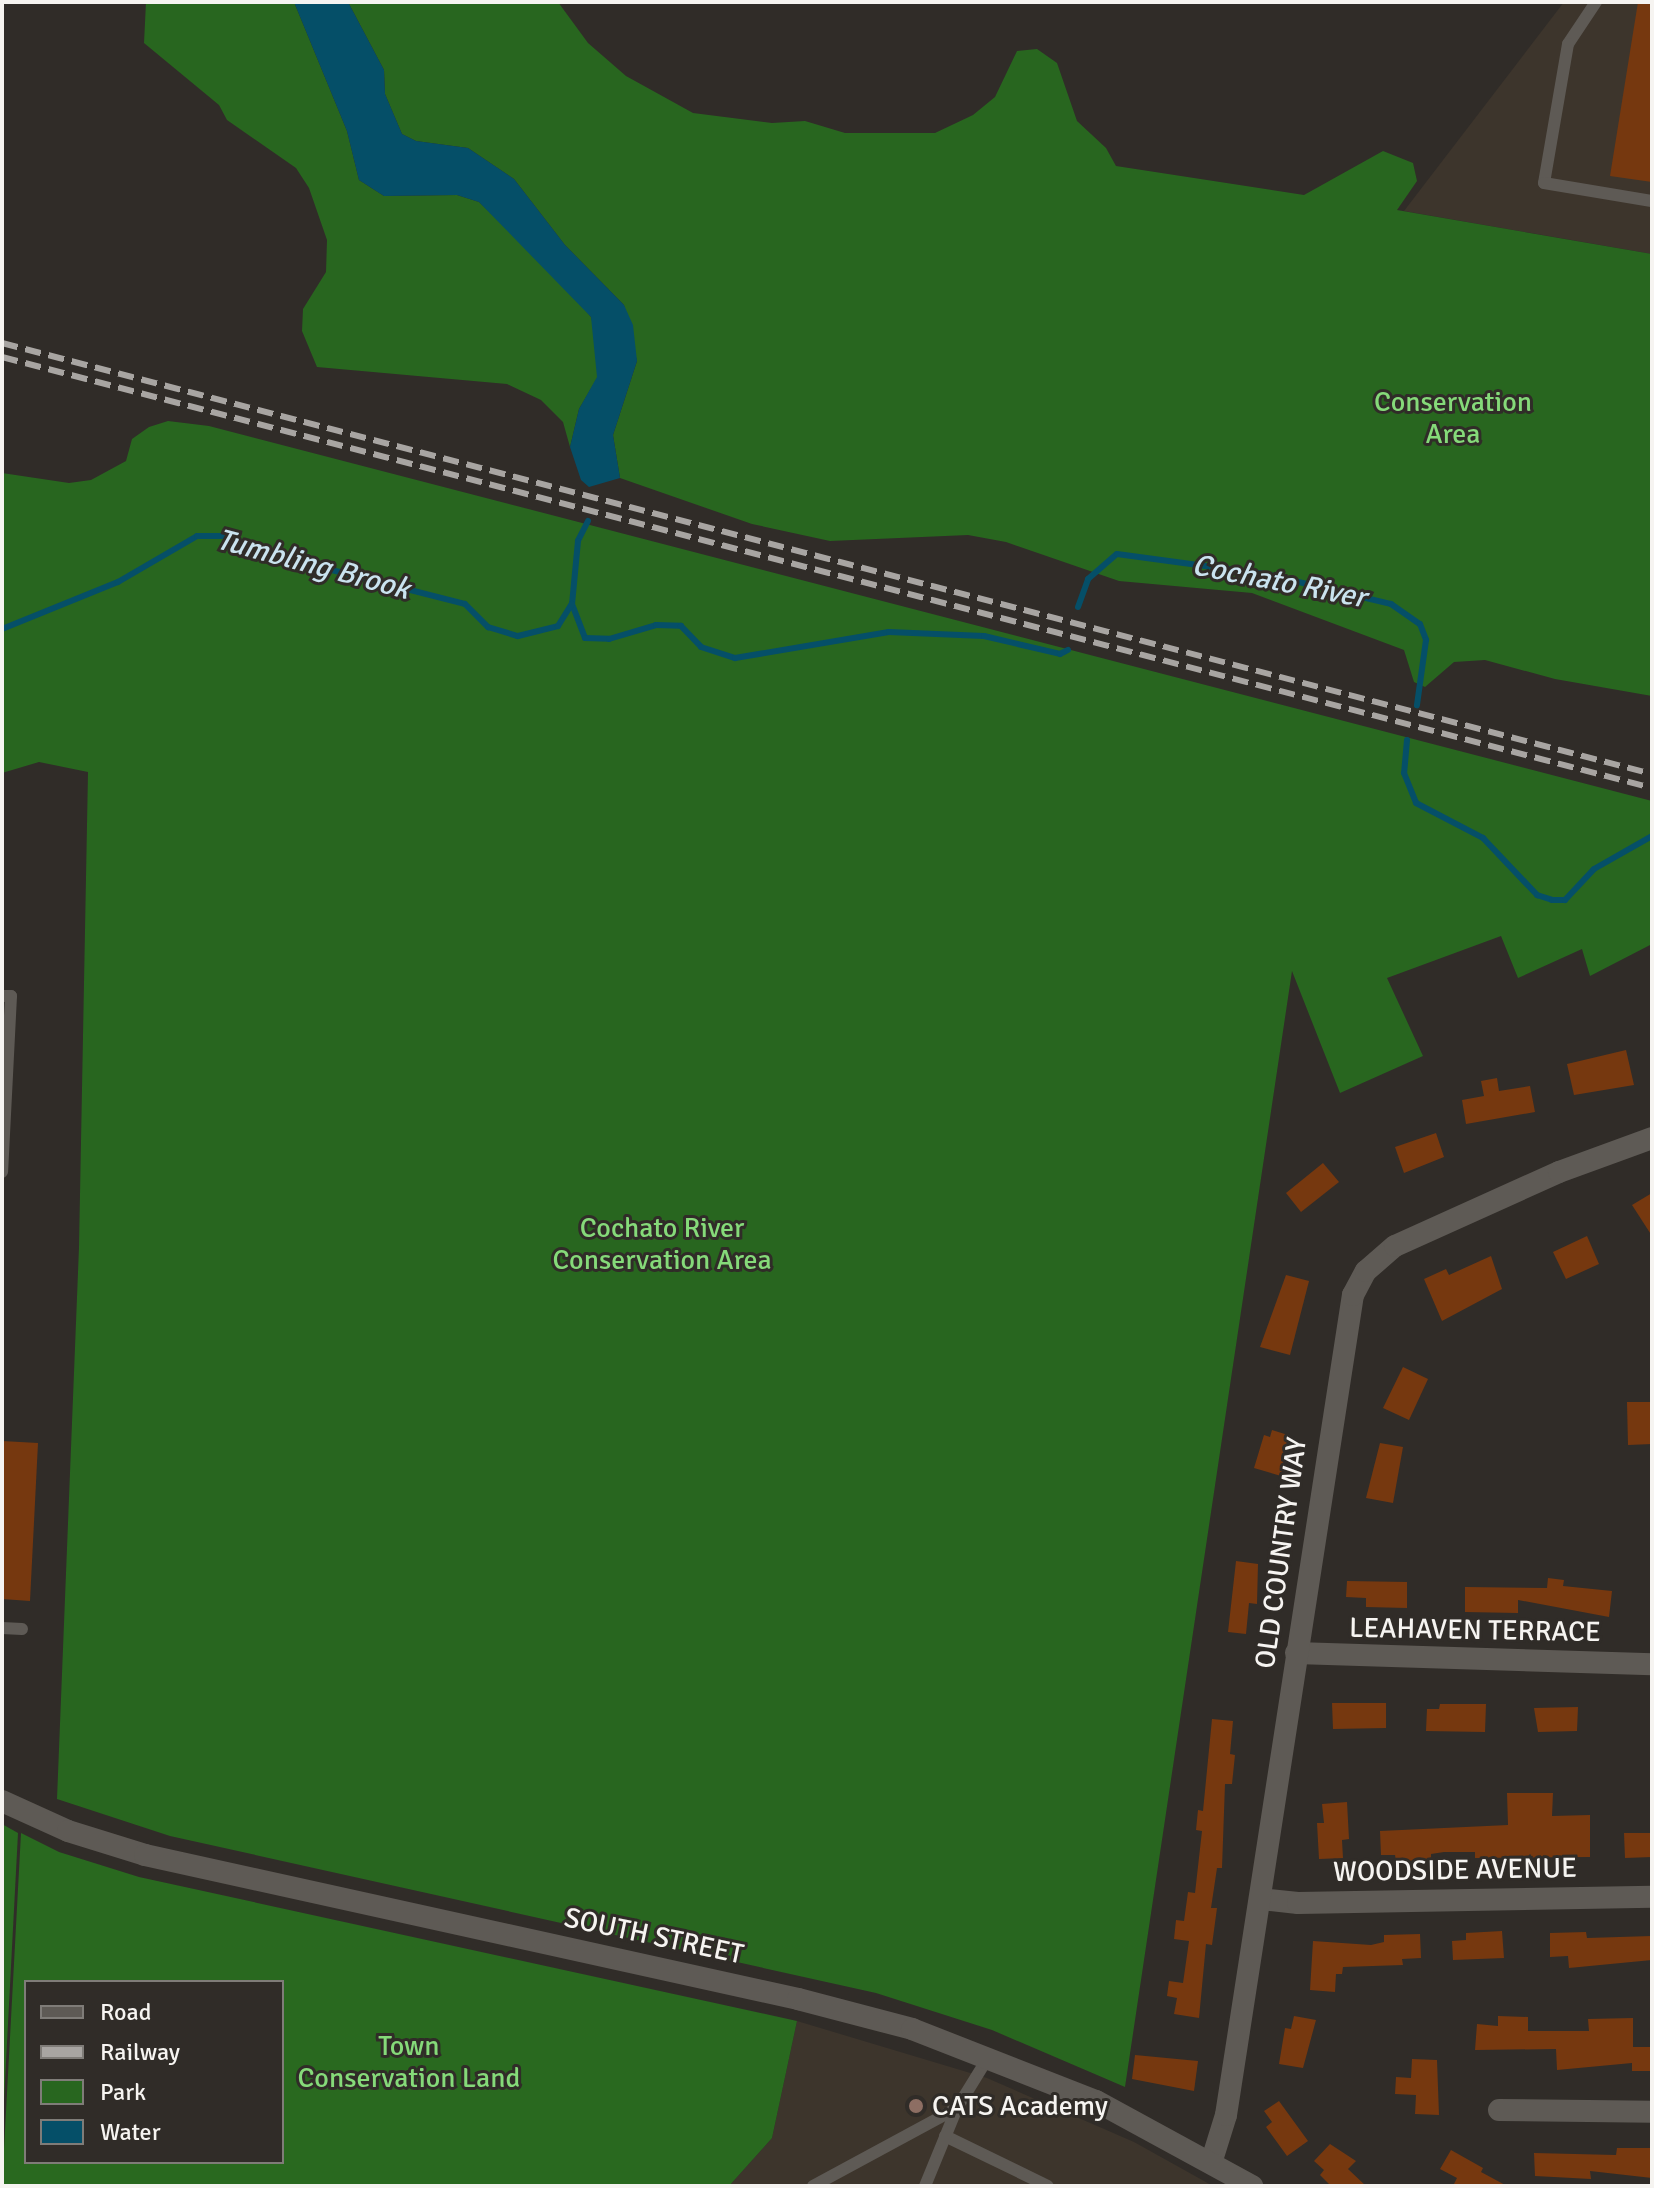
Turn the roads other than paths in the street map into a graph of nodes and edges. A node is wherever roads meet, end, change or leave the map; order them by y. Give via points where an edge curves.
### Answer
1 (1596, 2) edge
2 (1652, 201) edge
3 (2, 996) edge
4 (1652, 1138) edge
5 (2, 1172) edge
6 (2, 1628) edge
7 (22, 1629) dead end
8 (1296, 1653) junction
9 (1652, 1664) edge
10 (11, 1805) edge
11 (1652, 1897) edge
12 (1260, 1899) junction
13 (989, 2056) junction
14 (957, 2108) junction
15 (1499, 2110) dead end
16 (1652, 2112) edge
17 (945, 2136) junction
18 (1212, 2160) junction
19 (813, 2186) edge
20 (925, 2186) edge
21 (1048, 2186) edge
22 (1252, 2186) edge

1 - 2 lane via 1568,44 1544,183
3 - 5 lane via 11,996
4 - 8 street, OLD COUNTRY WAY via 1559,1172 1406,1240 1366,1271 1345,1324
6 - 7 lane
8 - 9 street, LEAHAVEN TERRACE
8 - 12 street, OLD COUNTRY WAY
10 - 13 street, SOUTH STREET via 131,1852 813,2002
11 - 12 street, WOODSIDE AVENUE via 1298,1903
12 - 18 street, OLD COUNTRY WAY via 1226,2115
13 - 14 lane
13 - 18 street, SOUTH STREET via 1109,2106
14 - 17 lane
14 - 19 lane
15 - 16 street
17 - 20 lane
17 - 21 lane
18 - 22 street, SOUTH STREET

